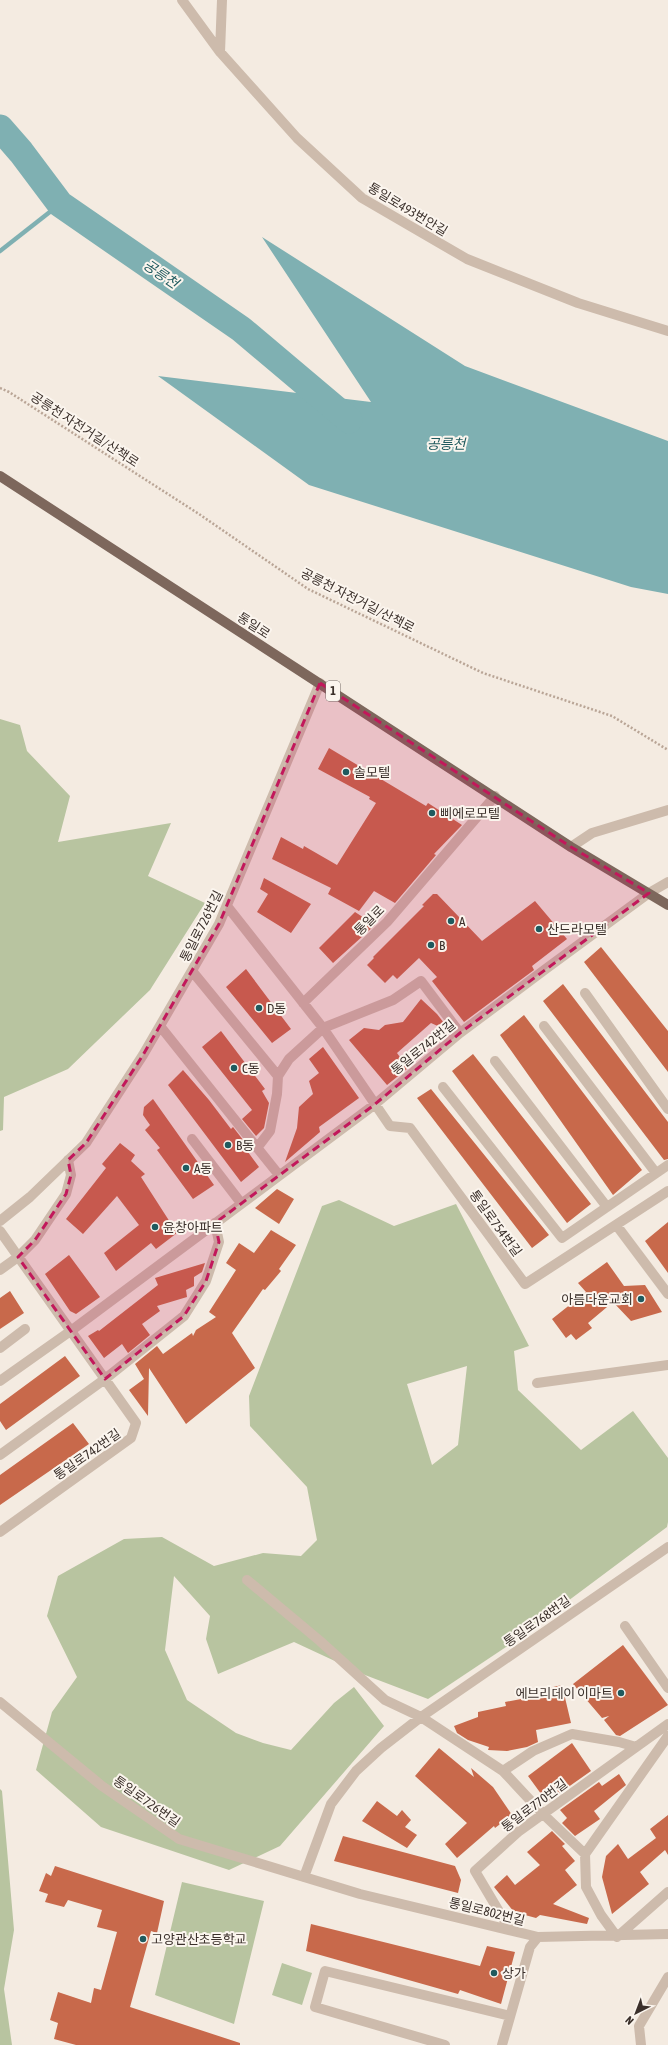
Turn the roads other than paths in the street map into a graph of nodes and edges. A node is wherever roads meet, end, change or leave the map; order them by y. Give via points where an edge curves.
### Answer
1 (182, 0) edge
2 (222, 0) edge
3 (220, 52) junction
4 (668, 331) edge
5 (0, 476) edge
6 (320, 683) junction
7 (495, 796) junction
8 (668, 810) edge
9 (571, 847) junction
10 (668, 882) edge
11 (649, 893) junction
12 (668, 904) edge
13 (227, 906) junction
14 (192, 971) junction
15 (585, 993) dead end
16 (303, 1002) junction
17 (160, 1026) junction
18 (544, 1026) dead end
19 (323, 1028) junction
20 (460, 1033) junction
21 (495, 1061) dead end
22 (278, 1076) junction
23 (443, 1087) dead end
24 (374, 1105) junction
25 (668, 1108) edge
26 (192, 1139) dead end
27 (257, 1148) junction
28 (68, 1160) junction
29 (668, 1165) edge
30 (656, 1173) junction
31 (279, 1175) junction
32 (668, 1191) edge
33 (241, 1204) junction
34 (607, 1207) junction
35 (0, 1221) edge
36 (215, 1223) junction
37 (617, 1226) junction
38 (0, 1231) edge
39 (18, 1257) junction
40 (0, 1270) edge
41 (668, 1294) edge
42 (25, 1329) dead end
43 (72, 1330) junction
44 (0, 1348) edge
45 (668, 1366) edge
46 (105, 1379) junction
47 (0, 1381) edge
48 (537, 1383) dead end
49 (0, 1455) edge
50 (0, 1532) edge
51 (668, 1547) edge
52 (247, 1580) dead end
53 (625, 1626) dead end
54 (668, 1688) edge
55 (0, 1702) edge
56 (422, 1717) junction
57 (668, 1724) edge
58 (668, 1736) edge
59 (636, 1747) junction
60 (504, 1771) junction
61 (543, 1814) junction
62 (586, 1854) junction
63 (304, 1877) junction
64 (668, 1892) edge
65 (510, 1930) junction
66 (668, 1934) edge
67 (538, 1937) junction
68 (617, 1937) junction
69 (668, 1977) edge
70 (510, 2016) junction
71 (445, 2045) edge
72 (502, 2045) edge
73 (641, 2045) edge

1 - 3 street, 통일로493번안길
2 - 3 street
3 - 4 street, 통일로493번안길 via 297,138 362,198 467,259 578,304
5 - 6 main road, 통일로 / 1
6 - 7 main road, 통일로 / 1
6 - 13 street, 통일로726번길
7 - 9 main road, 통일로 / 1
7 - 16 street, 통일로 via 387,922
8 - 9 street via 592,833
9 - 11 main road, 통일로 / 1
10 - 11 street
11 - 12 main road, 통일로 / 1
11 - 20 street, 통일로742번길
13 - 14 street, 통일로726번길
13 - 16 street
14 - 17 street, 통일로726번길
14 - 22 street
15 - 25 street
16 - 19 street
17 - 27 street
17 - 28 street, 통일로726번길 via 86,1143
18 - 30 street
19 - 20 street via 393,1000 421,981
19 - 22 street via 289,1059
19 - 24 street
20 - 24 street, 통일로742번길
21 - 34 street
22 - 27 street via 270,1131
23 - 34 street via 562,1238
24 - 31 street, 통일로742번길
24 - 37 street, 통일로754번길 via 390,1126 410,1128 525,1284
26 - 33 street
27 - 31 street
28 - 35 street, 통일로726번길 via 30,1197
28 - 39 street via 71,1175 66,1194 36,1240
29 - 30 street
30 - 34 street
31 - 33 street, 통일로742번길
32 - 37 street, 통일로754번길
33 - 36 street, 통일로742번길
36 - 43 street, 통일로742번길
36 - 46 street via 219,1242 215,1255 206,1281 184,1316
37 - 41 street
38 - 39 street
39 - 40 street
39 - 43 street
42 - 44 street
43 - 46 street, 통일로742번길
43 - 47 street, 통일로742번길
45 - 48 street
46 - 49 street
46 - 50 street, 통일로742번길 via 136,1423 132,1438
51 - 56 street, 통일로768번길
52 - 56 street via 320,1641 384,1700
53 - 54 street
55 - 63 street, 통일로726번길 via 102,1786 179,1839
56 - 60 street
56 - 63 street, 통일로768번길 via 356,1771 331,1804
57 - 59 street, 통일로770번길
58 - 62 street
59 - 60 street via 572,1734 533,1751
59 - 61 street, 통일로770번길
60 - 61 street
61 - 62 street
61 - 65 street, 통일로770번길 via 518,1832 475,1871
62 - 68 street via 586,1887 601,1915
63 - 65 street, 통일로802번길 via 360,1894
64 - 68 street
65 - 67 street, 통일로802번길
66 - 68 street, 통일로802번길
67 - 68 street, 통일로802번길
67 - 70 street via 530,1947
69 - 73 street via 639,2026
70 - 71 street via 324,1971 314,2007
70 - 72 street

